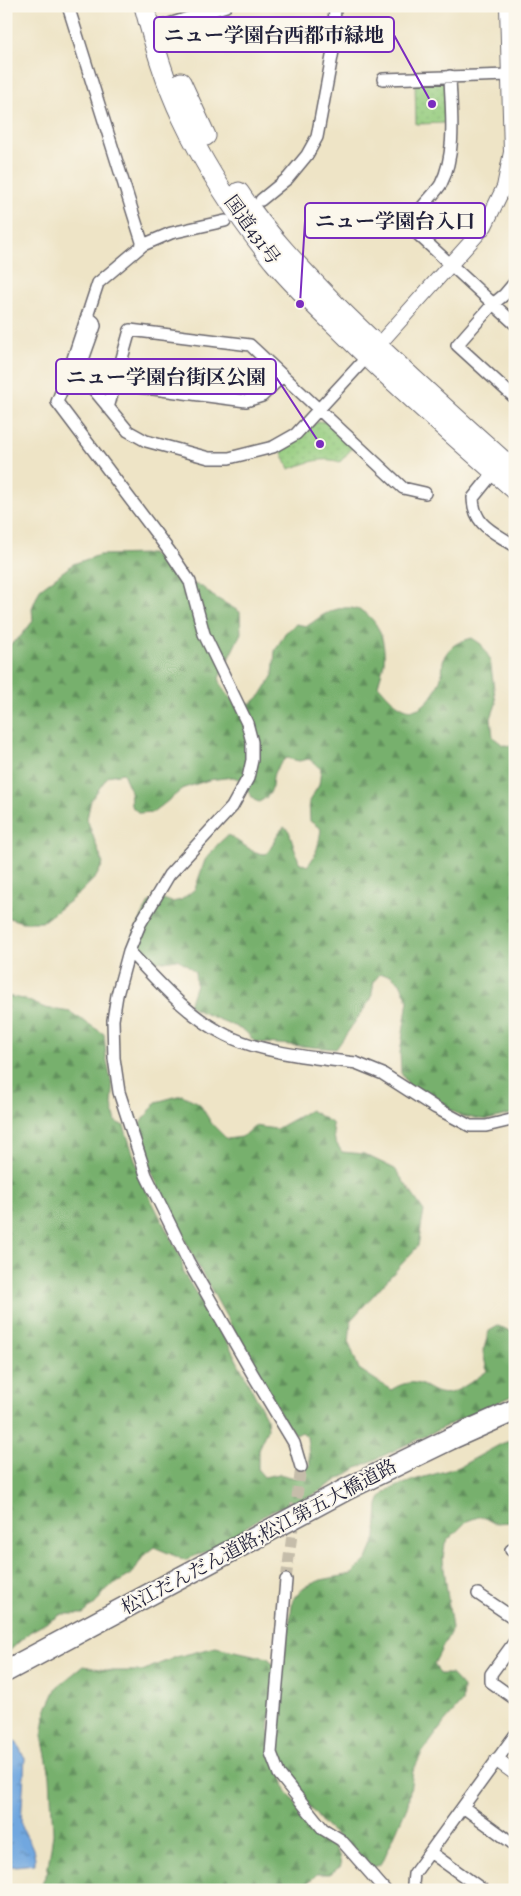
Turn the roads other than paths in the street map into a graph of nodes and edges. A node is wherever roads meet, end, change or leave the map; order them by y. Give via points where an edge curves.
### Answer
1 (68, 6) edge
2 (144, 6) edge
3 (158, 6) edge
4 (226, 6) edge
5 (335, 6) edge
6 (507, 6) edge
7 (163, 26) junction
8 (509, 75) junction
9 (450, 76) junction
10 (383, 79) dead end
11 (261, 200) dead end
12 (225, 222) dead end
13 (144, 246) junction
14 (451, 263) junction
15 (515, 282) edge
16 (493, 304) junction
17 (86, 316) junction
18 (515, 324) edge
19 (372, 352) junction
20 (282, 376) junction
21 (115, 384) junction
22 (515, 398) edge
23 (108, 408) junction
24 (320, 409) junction
25 (515, 471) edge
26 (494, 472) junction
27 (515, 490) edge
28 (425, 493) dead end
29 (515, 546) edge
30 (129, 950) junction
31 (515, 1119) edge
32 (515, 1410) edge
33 (301, 1467) tunnel mouth
34 (286, 1580) tunnel mouth
35 (478, 1594) dead end
36 (515, 1619) edge
37 (515, 1641) edge
38 (11, 1669) edge
39 (515, 1699) edge
40 (515, 1735) edge
41 (497, 1760) junction
42 (515, 1772) edge
43 (463, 1807) junction
44 (515, 1845) edge
45 (430, 1852) junction
46 (386, 1890) edge
47 (416, 1890) edge
48 (482, 1890) edge

1 - 13 street
2 - 19 highway, 国道431号 via 181,117 240,217 307,298
3 - 7 highway, 国道431号
4 - 7 street
5 - 11 street via 333,51 317,136 307,155 288,178
6 - 8 street
7 - 19 highway, 国道431号 via 194,114 223,167 251,210
8 - 9 street
8 - 14 street via 511,152 504,187 485,226
9 - 10 street
9 - 14 street via 448,163 440,184 412,219 411,225
12 - 13 street via 171,234
13 - 17 street via 98,283
14 - 16 street
14 - 19 street
15 - 16 street
16 - 18 street
16 - 22 street via 457,345
17 - 23 street via 94,326 80,373
17 - 30 street via 57,402 190,582 204,634 247,723 252,742 248,778 232,807 169,875 140,924
19 - 24 street
19 - 25 highway, 国道431号
19 - 26 highway, 国道431号
20 - 21 street via 262,396 246,400
20 - 21 street via 250,345 130,330
20 - 24 street
21 - 23 street
23 - 24 street via 128,431 146,441 209,458 230,458 273,447 296,434
24 - 28 street via 403,488
26 - 27 highway, 国道431号
26 - 29 street via 473,498 474,511 482,524
30 - 31 street via 168,992 227,1036 262,1048 370,1068 470,1126
30 - 33 street via 116,995 113,1020 114,1058 134,1140 146,1175 188,1261 294,1443
32 - 38 highway, 松江だんだん道路;松江第五大橋道路 via 346,1489
34 - 46 street via 271,1753 279,1774 323,1829 340,1840
35 - 36 street
37 - 39 street via 491,1674 491,1682
40 - 41 street
41 - 42 street
41 - 43 street
43 - 44 street
43 - 45 street
45 - 47 street via 414,1874
45 - 48 street

